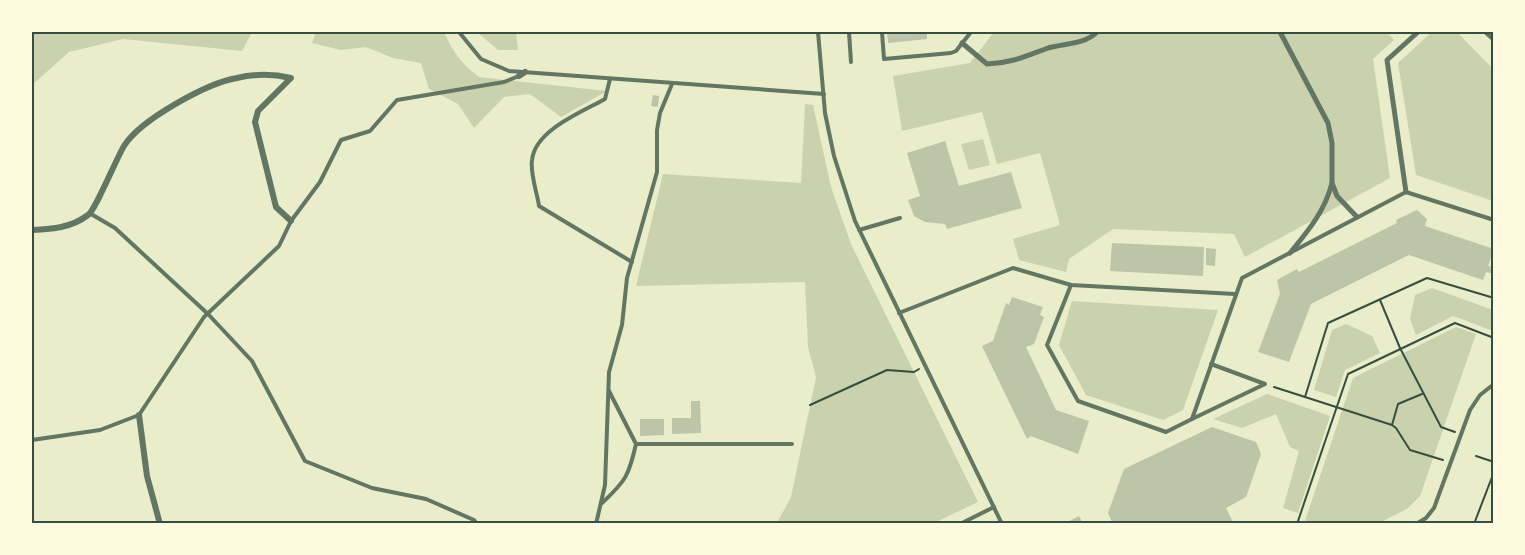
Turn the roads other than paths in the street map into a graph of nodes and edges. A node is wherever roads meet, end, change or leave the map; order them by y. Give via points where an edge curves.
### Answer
1 (459, 32) edge
2 (818, 32) edge
3 (849, 32) edge
4 (882, 32) edge
5 (971, 32) edge
6 (1097, 32) edge
7 (1280, 32) edge
8 (1418, 32) edge
9 (1485, 32) edge
10 (1494, 40) edge
11 (962, 43) junction
12 (851, 62) dead end
13 (522, 74) junction
14 (610, 79) junction
15 (672, 84) junction
16 (824, 94) junction
17 (1332, 183) junction
18 (1406, 192) junction
19 (91, 214) junction
20 (1357, 217) junction
21 (900, 218) dead end
22 (1494, 220) edge
23 (291, 221) junction
24 (32, 230) edge
25 (859, 230) junction
26 (1290, 253) junction
27 (632, 262) junction
28 (1071, 285) junction
29 (1235, 294) junction
30 (898, 313) junction
31 (208, 314) junction
32 (1211, 364) junction
33 (1494, 384) edge
34 (608, 390) junction
35 (139, 415) junction
36 (1192, 419) junction
37 (32, 440) edge
38 (636, 444) junction
39 (792, 444) dead end
40 (601, 503) junction
41 (994, 507) junction
42 (1426, 518) junction
43 (160, 524) edge
44 (477, 524) edge
45 (596, 524) edge
46 (960, 524) edge
47 (1002, 524) edge
48 (1416, 524) edge
49 (1429, 524) edge

1 - 13 lane via 481,59
2 - 16 lane
3 - 12 lane
4 - 11 lane via 884,59 951,53
5 - 11 lane
6 - 11 street via 1090,39 1003,63 987,64
7 - 17 street via 1328,123
8 - 18 street via 1387,60
9 - 10 lane
13 - 14 lane
13 - 23 lane via 494,84 397,100 370,130 341,140 320,182
14 - 15 lane
14 - 27 lane via 605,99 554,127 534,148 531,162 539,206
15 - 16 lane
15 - 27 lane via 660,113 657,172
16 - 25 lane via 834,156
17 - 20 street via 1337,196
17 - 26 street via 1321,212
18 - 20 lane
18 - 22 lane
19 - 23 street via 125,144 143,126 167,109 227,81 275,75 291,78 258,111 255,122 276,207
19 - 24 street via 62,228
19 - 31 lane via 115,228
20 - 26 lane
21 - 25 lane
23 - 31 lane via 279,246
25 - 30 lane
26 - 29 lane via 1242,278
27 - 34 lane
28 - 29 lane
28 - 30 lane via 1013,268
28 - 36 lane via 1047,345 1078,401 1167,432
29 - 32 lane
30 - 41 lane
31 - 35 lane
31 - 44 lane via 252,362 305,461 372,488 426,499
32 - 36 lane
32 - 36 lane via 1265,384
33 - 42 lane via 1470,410 1439,497
34 - 38 lane
34 - 40 lane via 606,484
35 - 37 lane via 100,430
35 - 43 street via 147,476
38 - 39 lane
38 - 40 lane via 630,471
40 - 45 lane
41 - 46 lane
41 - 47 lane
42 - 48 lane
42 - 49 lane

